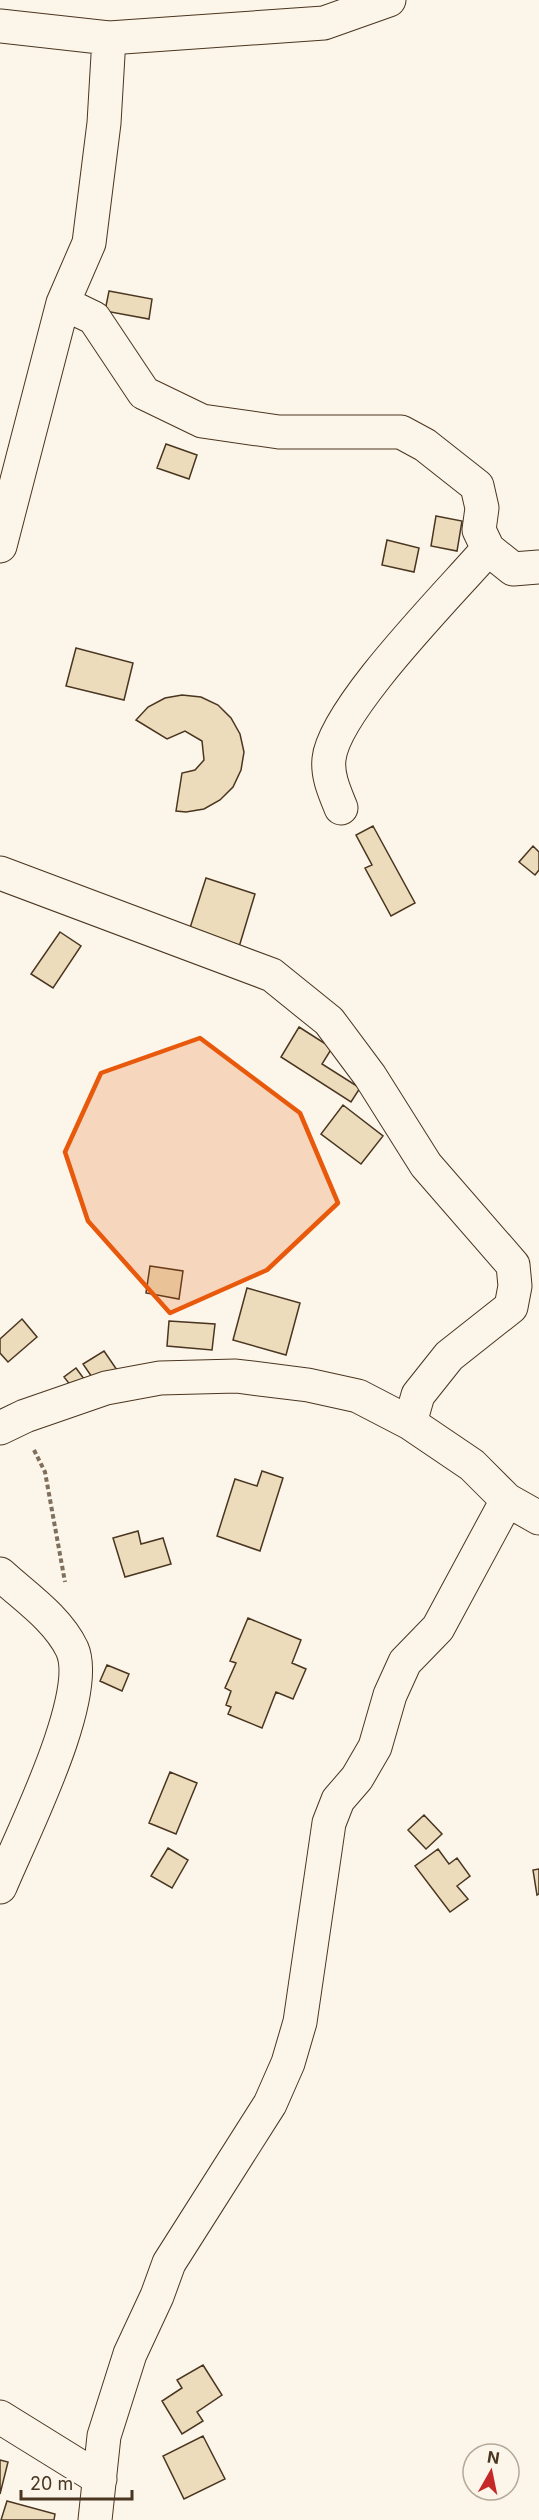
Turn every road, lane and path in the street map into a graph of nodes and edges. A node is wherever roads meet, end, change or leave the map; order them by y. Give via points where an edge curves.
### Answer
1 (389, 0) edge
2 (0, 26) edge
3 (109, 38) junction
4 (63, 303) junction
5 (0, 546) edge
6 (488, 549) junction
7 (539, 567) edge
8 (341, 808) dead end
9 (0, 873) edge
10 (13, 1422) edge
11 (410, 1423) junction
12 (507, 1500) junction
13 (539, 1518) edge
14 (0, 1574) edge
15 (59, 1627) junction
16 (0, 1887) edge
17 (0, 2417) edge
18 (100, 2479) junction
19 (95, 2520) edge

1 - 3 street via 324,23
2 - 3 street
3 - 4 street via 104,123 89,243
4 - 5 street
4 - 6 street via 94,318 144,393 202,421 279,432 401,432 425,445 477,486 482,508 478,530
6 - 7 street via 513,569
6 - 8 street via 391,660 337,731 329,759 331,782
9 - 11 street via 272,975 329,1021 370,1076 426,1165 513,1265 516,1286 511,1307 449,1356 418,1395
10 - 11 street via 106,1388 160,1378 236,1376 357,1396
10 - 15 path via 45,1472 67,1592
11 - 12 street via 472,1466
12 - 13 street
12 - 18 street via 438,1628 405,1662 390,1695 375,1747 338,1800 329,1823 300,2022 288,2063 270,2104 169,2263 130,2354 104,2436
14 - 15 street
15 - 16 street via 73,1652 75,1682 68,1725
17 - 18 street
18 - 19 street

